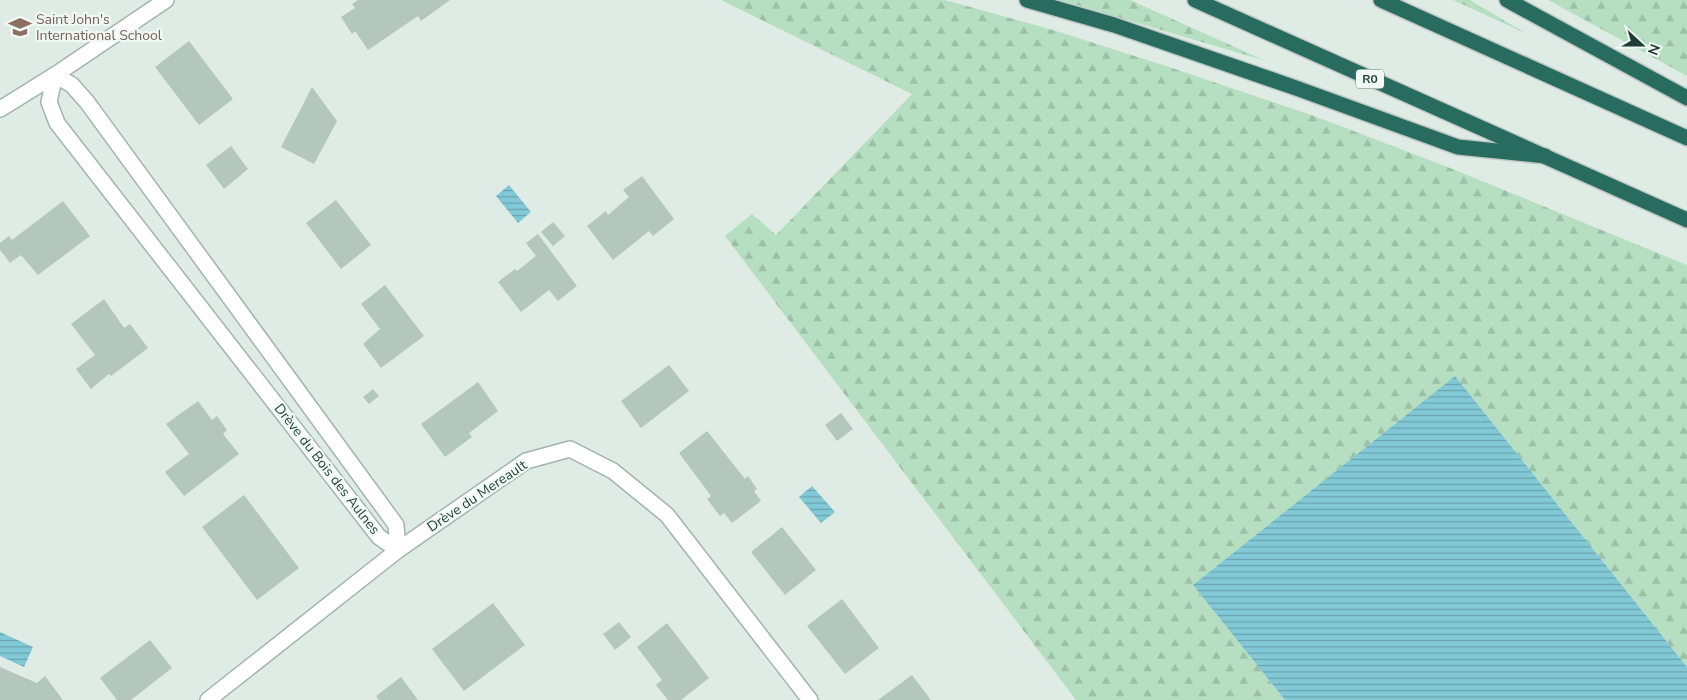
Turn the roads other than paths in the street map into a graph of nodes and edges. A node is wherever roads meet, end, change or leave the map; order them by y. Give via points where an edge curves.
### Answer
1 (166, 0) edge
2 (1027, 0) edge
3 (1195, 0) edge
4 (1381, 0) edge
5 (1507, 0) edge
6 (55, 75) junction
7 (1687, 98) edge
8 (0, 109) edge
9 (1687, 138) edge
10 (1545, 156) junction
11 (1687, 220) edge
12 (398, 550) junction
13 (217, 698) edge
14 (810, 700) edge

1 - 6 street
2 - 10 highway via 1114,25 1458,147
3 - 10 highway, R0
4 - 9 highway
5 - 7 highway
6 - 8 street
6 - 12 street, Drève du Bois des Aulnes via 72,86 87,102 396,525
6 - 12 street, Drève du Bois des Aulnes via 49,102 57,123 379,537
10 - 11 highway, R0
12 - 13 street, Drève du Mereault
12 - 14 street, Drève du Mereault via 526,461 570,449 613,471 667,515

